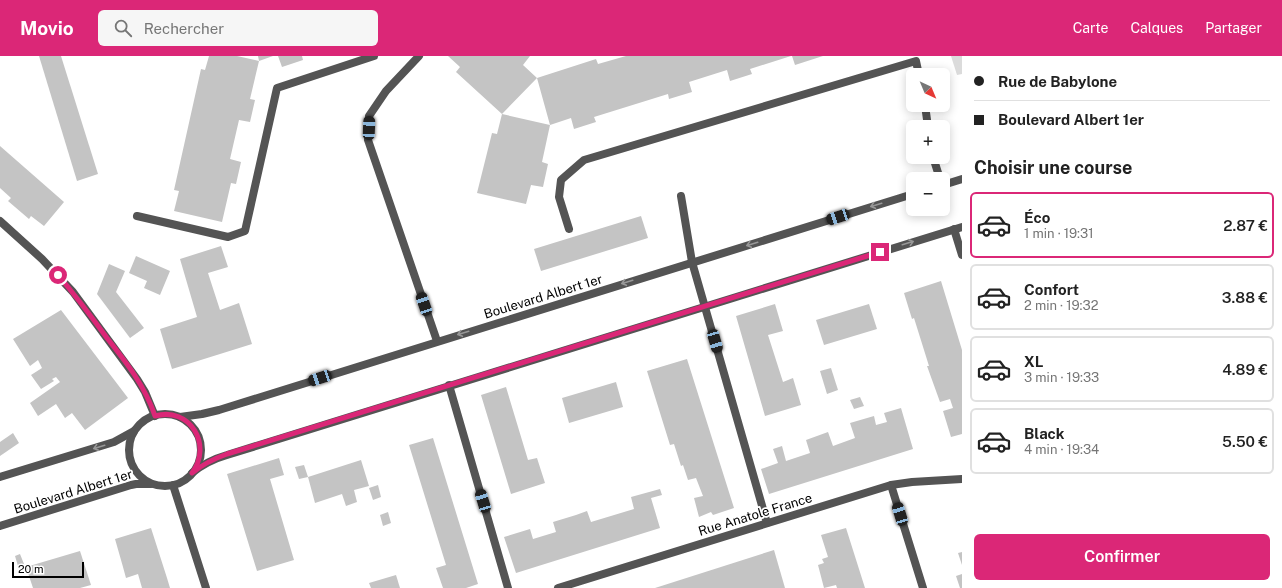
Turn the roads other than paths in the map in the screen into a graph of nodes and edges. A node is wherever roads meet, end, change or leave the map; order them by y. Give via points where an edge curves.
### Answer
1 (374, 56) edge
2 (419, 56) edge
3 (915, 59) edge
4 (962, 179) edge
5 (950, 183) edge
6 (681, 196) dead end
7 (906, 196) edge
8 (137, 216) dead end
9 (0, 221) edge
10 (958, 228) edge
11 (569, 230) dead end
12 (962, 255) edge
13 (692, 262) junction
14 (705, 306) junction
15 (437, 341) junction
16 (449, 385) junction
17 (155, 416) junction
18 (180, 417) junction
19 (134, 431) junction
20 (192, 473) junction
21 (0, 477) edge
22 (962, 479) edge
23 (153, 484) junction
24 (173, 484) junction
25 (891, 485) junction
26 (767, 523) junction
27 (0, 526) edge
28 (206, 588) edge
29 (508, 588) edge
30 (558, 588) edge
31 (923, 588) edge

1 - 8 street via 277,88 245,231 228,236
2 - 15 street via 386,91 369,116 368,140
3 - 11 street via 584,160 561,180 559,197
4 - 5 street
6 - 13 street
7 -> 13 street, Boulevard Albert 1er
9 - 17 street via 42,259 72,292 137,379
10 - 12 street
14 -> 10 street
13 - 14 street
13 -> 15 street, Boulevard Albert 1er
14 - 16 street
14 - 26 street
15 - 18 street, Boulevard Albert 1er via 219,410
16 - 20 street via 227,454 210,460
16 - 29 street
17 - 18 street via 165,414
17 - 19 street via 142,422
18 - 20 street via 194,429 200,442 199,461
19 -> 21 street via 114,442
19 - 23 street via 129,456 139,475
20 - 24 street
22 - 25 street, Rue Anatole France
23 - 24 street
23 - 27 street, Boulevard Albert 1er via 131,485
24 - 28 street
25 - 26 street, Rue Anatole France
25 - 31 street
26 - 30 street, Rue Anatole France

